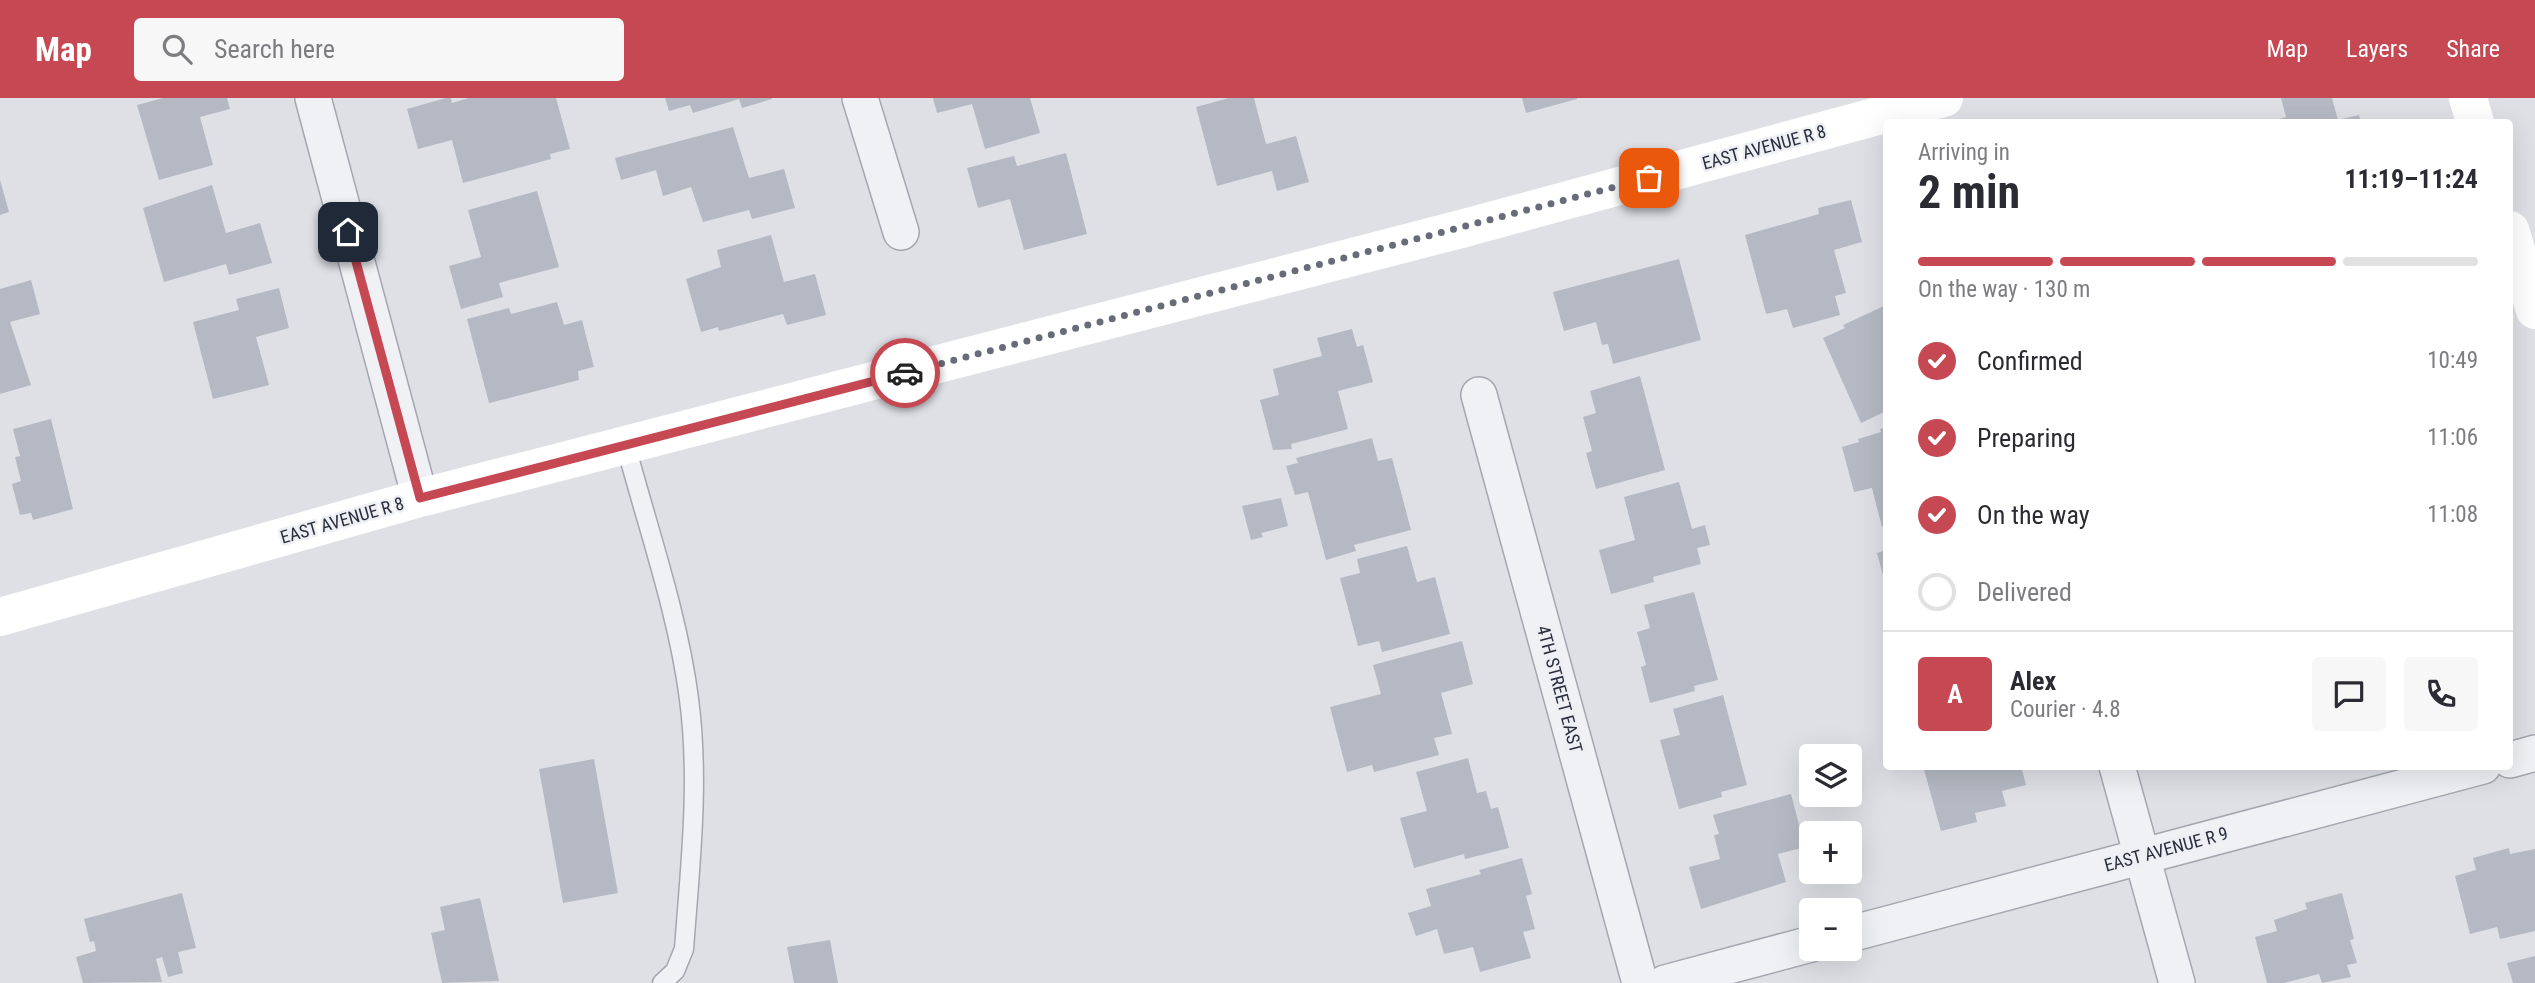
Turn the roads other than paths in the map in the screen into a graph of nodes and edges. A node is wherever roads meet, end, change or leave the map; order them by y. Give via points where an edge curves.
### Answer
1 (313, 98) edge
2 (860, 98) edge
3 (1944, 98) edge
4 (2468, 98) edge
5 (2474, 119) edge
6 (901, 232) dead end
7 (2513, 240) edge
8 (2535, 310) edge
9 (1479, 395) dead end
10 (626, 446) junction
11 (420, 498) junction
12 (0, 617) edge
13 (2535, 753) edge
14 (2513, 759) edge
15 (2118, 770) edge
16 (2468, 770) edge
17 (2141, 856) junction
18 (1862, 931) edge
19 (1799, 947) edge
20 (662, 983) edge
21 (1640, 983) edge
22 (1665, 983) edge
23 (2176, 983) edge

1 - 11 street
2 - 6 street
3 - 10 street, EAST AVENUE R 8
4 - 5 street
7 - 8 street
9 - 21 street, 4TH STREET EAST
10 - 11 street, EAST AVENUE R 8
10 - 20 lane via 683,657 690,702 694,770 684,949 675,971
11 - 12 street, EAST AVENUE R 8
13 - 14 street
15 - 17 street
16 - 17 street, EAST AVENUE R 9
17 - 18 street, EAST AVENUE R 9
17 - 23 street
19 - 22 street

